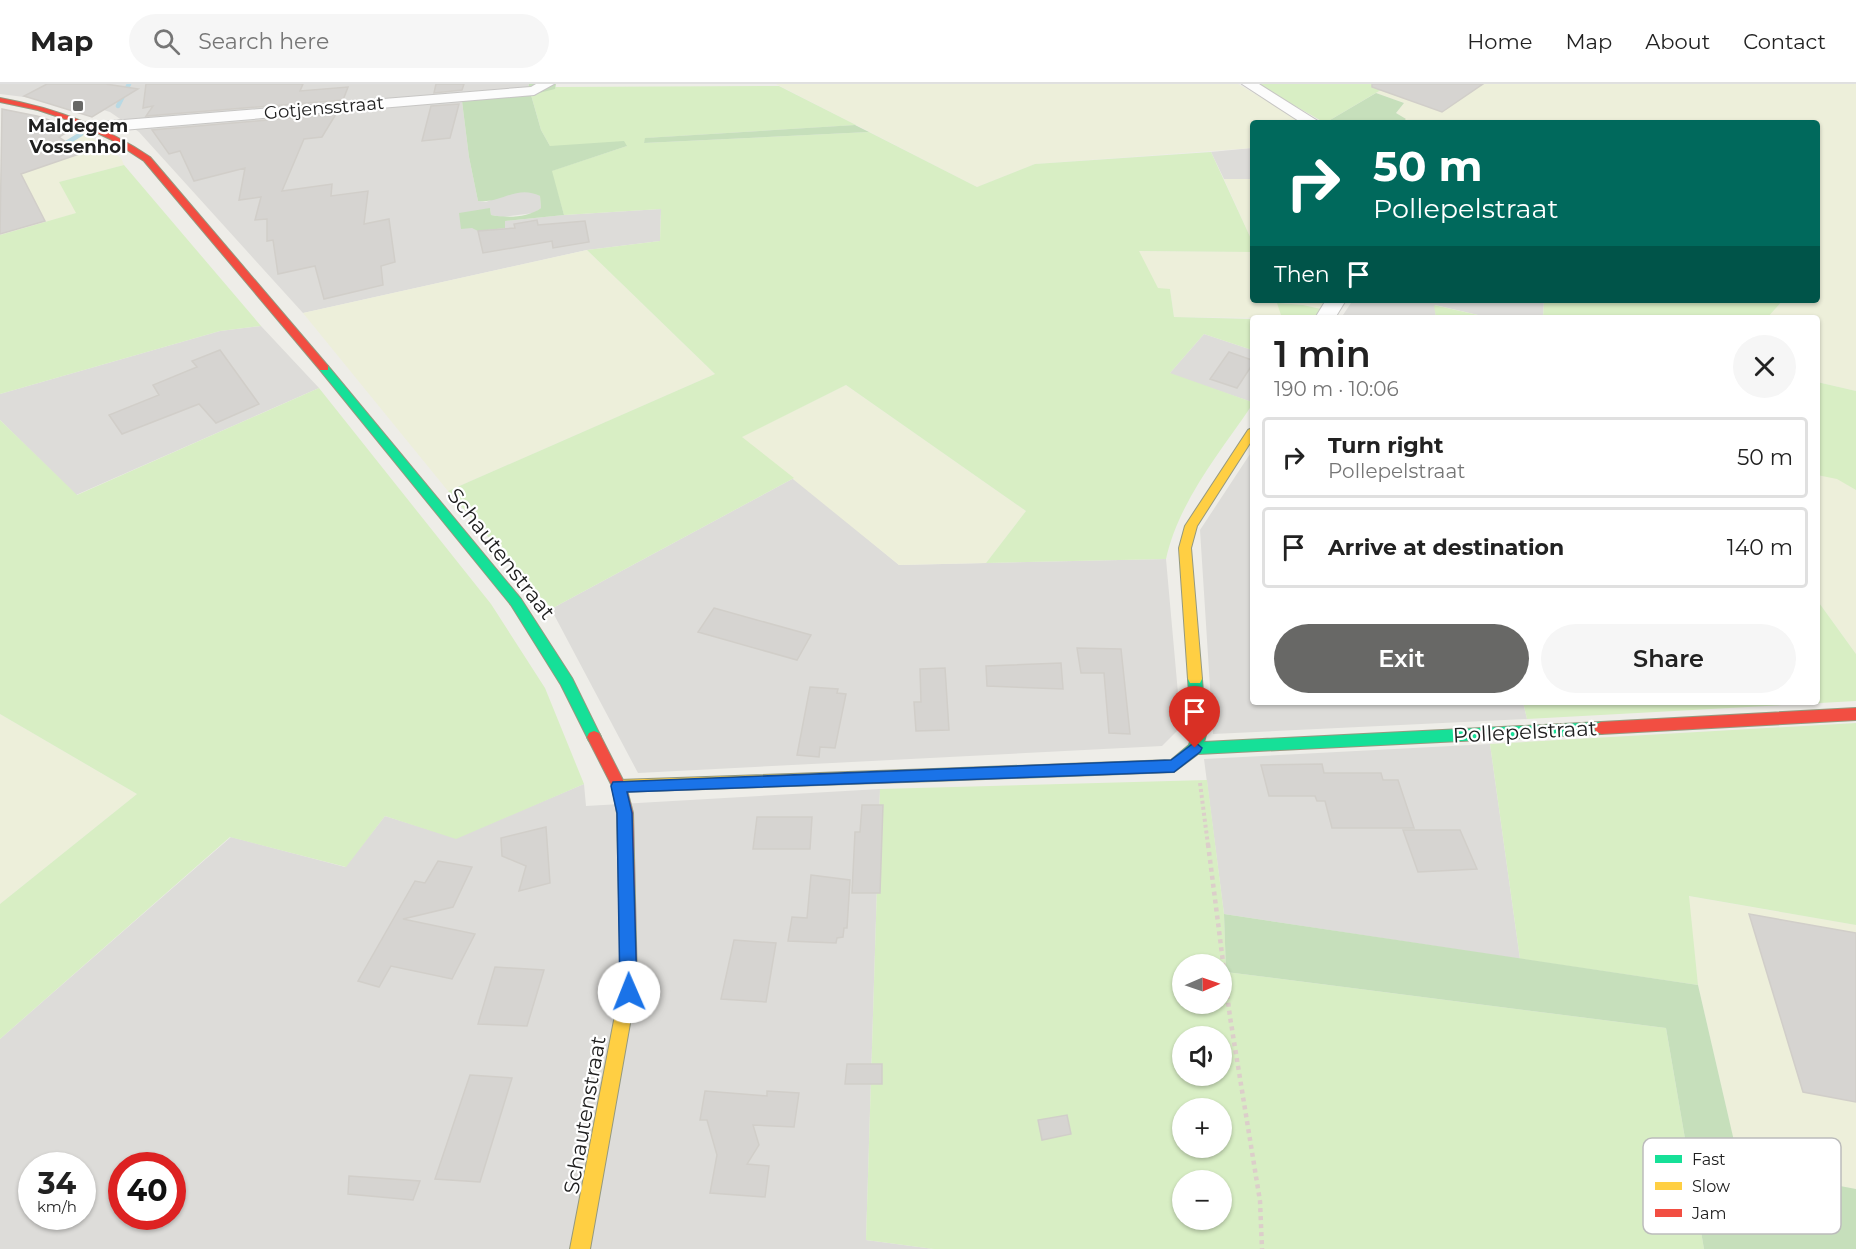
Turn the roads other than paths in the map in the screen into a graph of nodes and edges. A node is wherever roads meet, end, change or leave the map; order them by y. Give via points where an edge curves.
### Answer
1 (393, 84) edge
2 (547, 84) edge
3 (1249, 84) edge
4 (0, 100) edge
5 (391, 103) junction
6 (1308, 120) edge
7 (99, 127) junction
8 (1250, 435) edge
9 (1856, 714) edge
10 (1195, 748) junction
11 (619, 786) junction
12 (580, 1249) edge

1 - 5 street
2 - 5 street, Gotjensstraat via 534,91
3 - 6 street
4 - 7 street, Schautenstraat via 58,112
5 - 7 street, Gotjensstraat
7 - 11 street, Schautenstraat via 121,138 147,159 516,602 567,682
8 - 10 street via 1191,526 1185,549 1199,735
9 - 10 street, Pollepelstraat
10 - 11 street via 1174,766
11 - 12 street, Schautenstraat via 625,813 629,992

